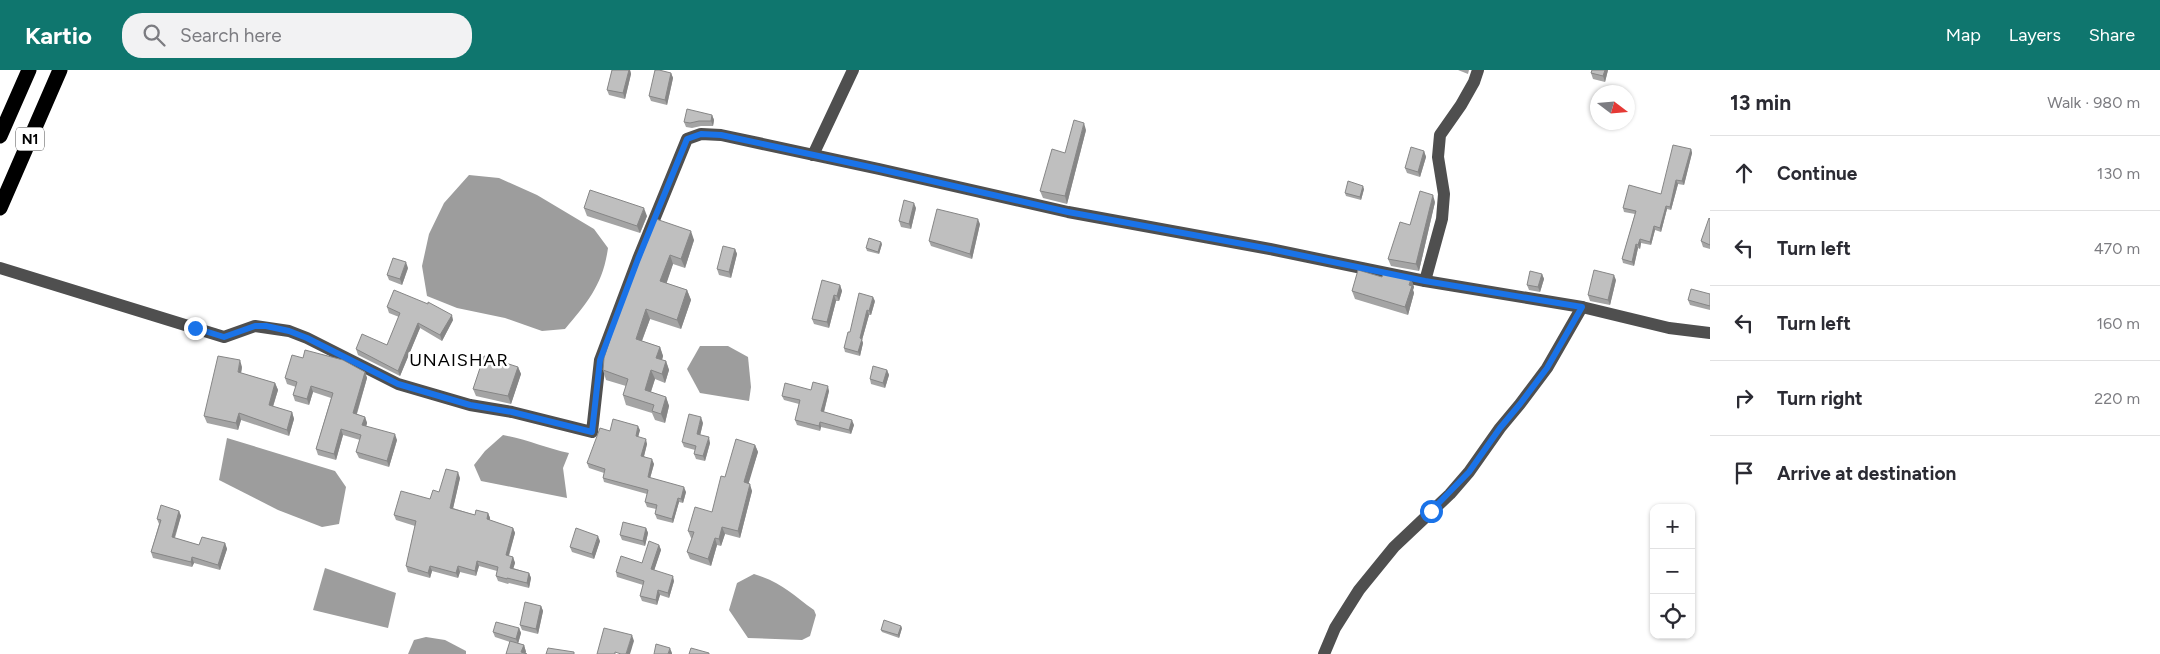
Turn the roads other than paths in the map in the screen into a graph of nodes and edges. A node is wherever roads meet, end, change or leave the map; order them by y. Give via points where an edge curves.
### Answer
1 (29, 70) edge
2 (60, 70) edge
3 (854, 70) edge
4 (1478, 70) edge
5 (0, 136) edge
6 (813, 155) junction
7 (0, 208) edge
8 (0, 268) edge
9 (1425, 281) junction
10 (1582, 307) junction
11 (1710, 334) edge
12 (1324, 654) edge

1 - 5 highway, N1
2 - 7 highway, N1
3 - 6 street
4 - 9 street via 1461,105 1440,135 1438,157 1444,194 1442,219
6 - 8 street via 721,135 701,134 687,139 600,360 592,432 470,405 398,384 289,331 255,326 224,337
6 - 9 street via 1068,212
9 - 10 street
10 - 11 street
10 - 12 street via 1547,368 1469,472 1394,547 1359,590 1335,628

